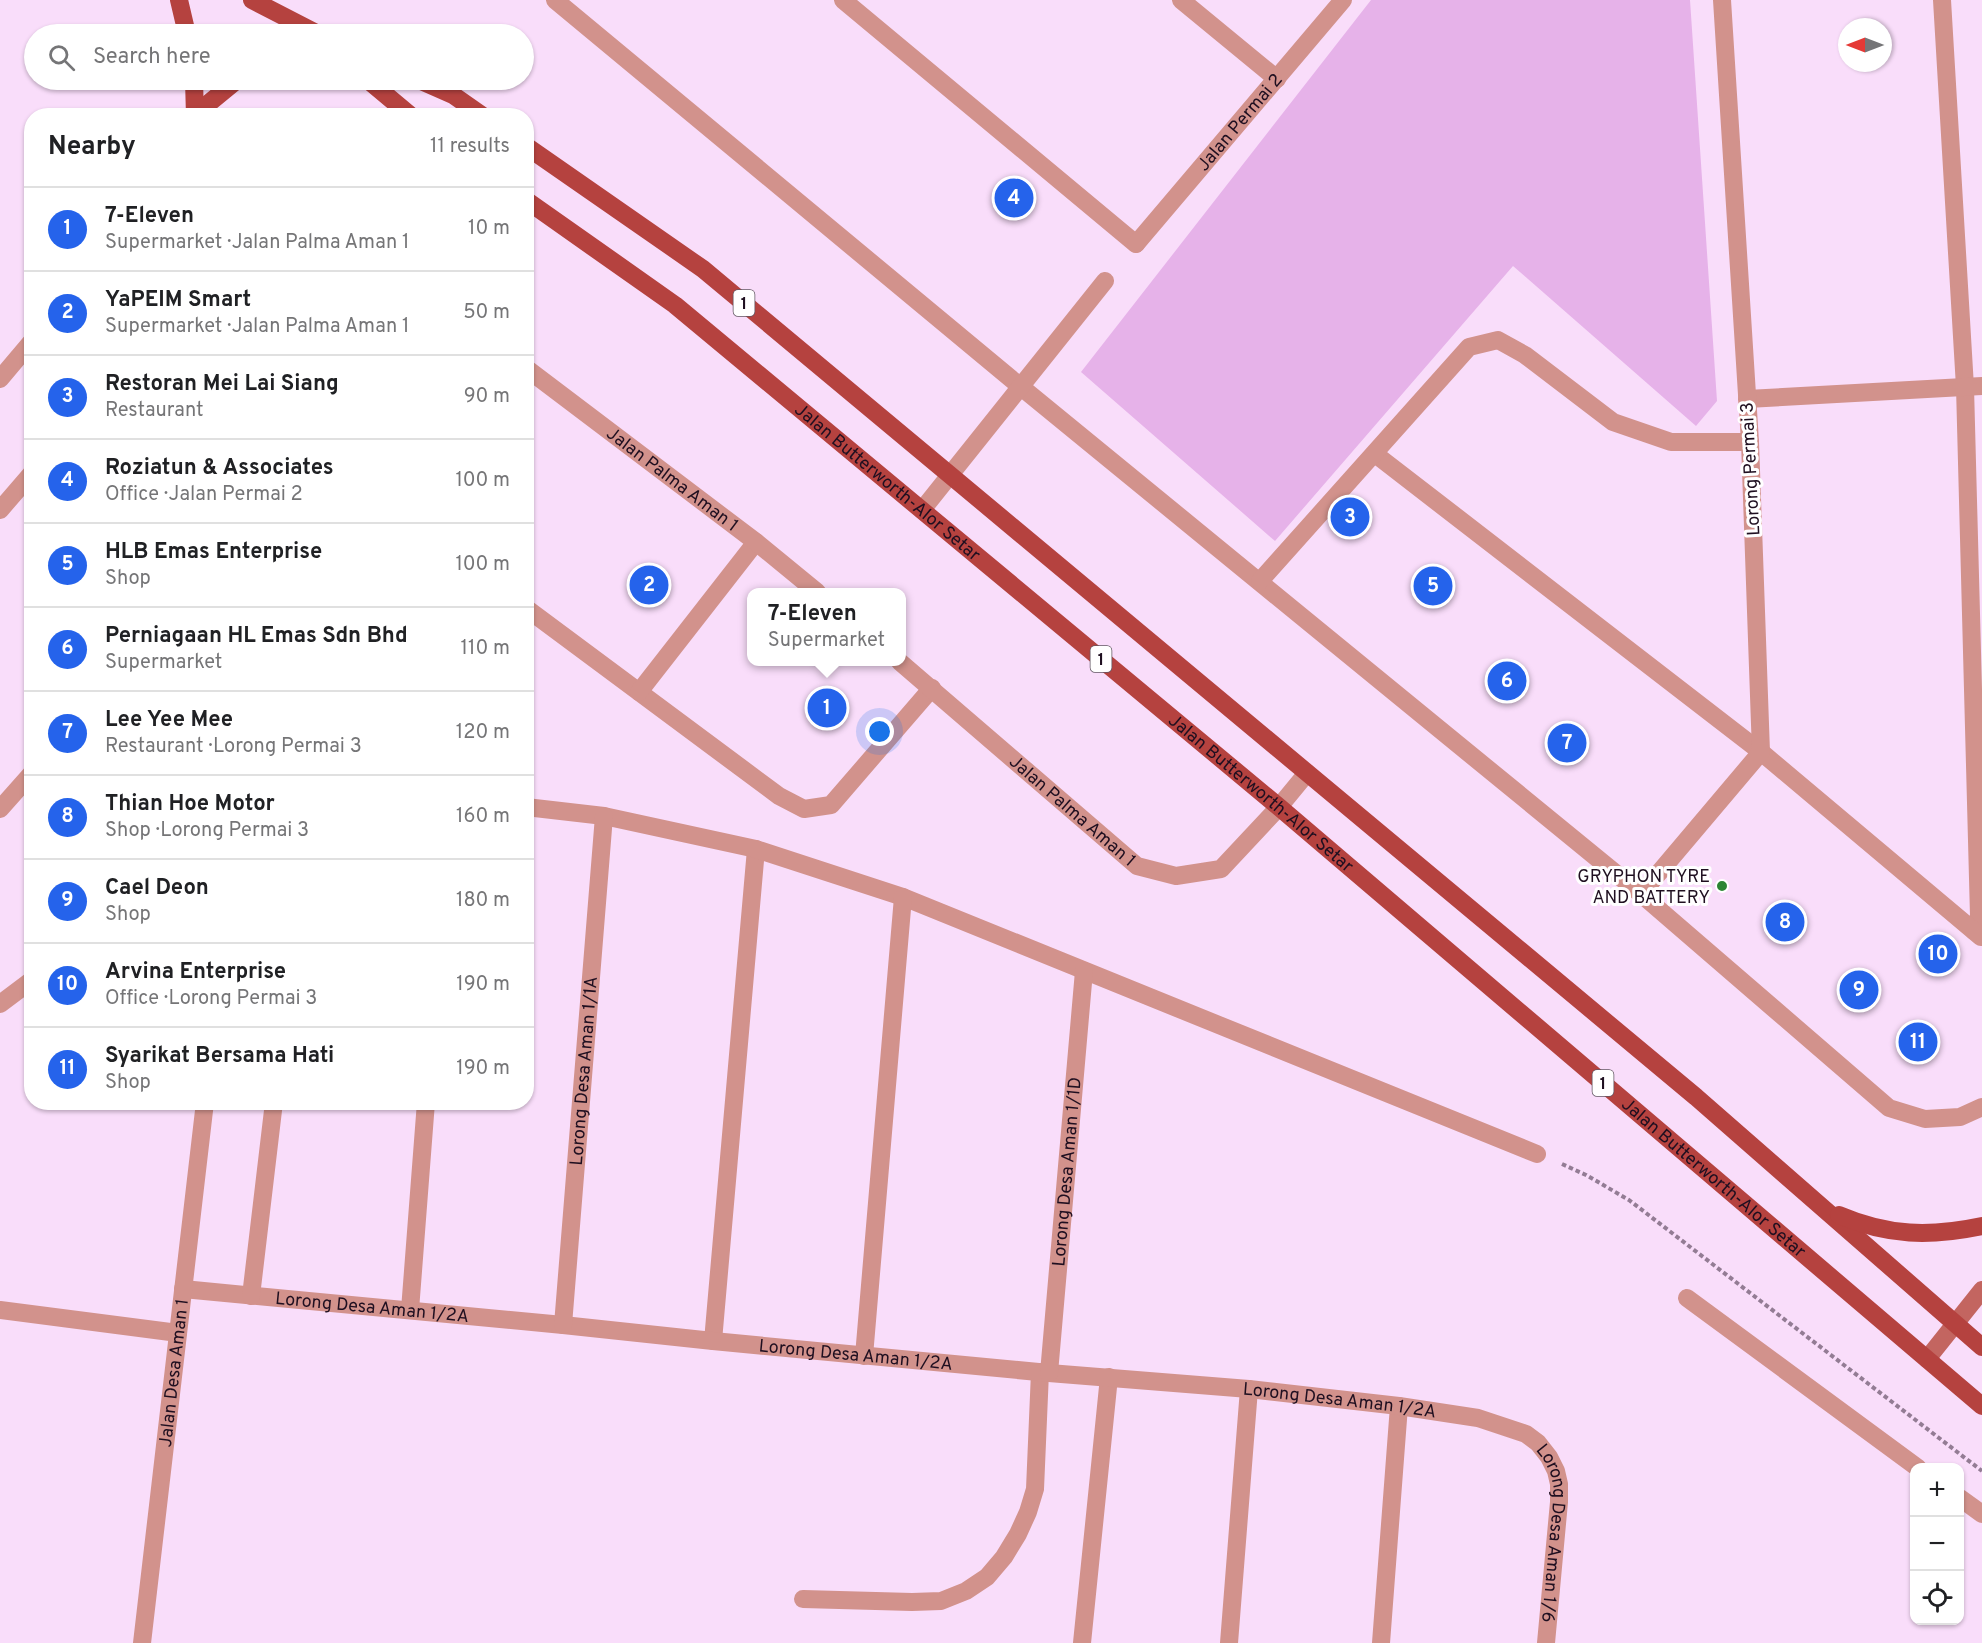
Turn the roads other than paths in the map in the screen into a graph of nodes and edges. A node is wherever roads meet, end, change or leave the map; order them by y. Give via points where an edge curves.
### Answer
1 (179, 0) edge
2 (252, 0) edge
3 (555, 0) edge
4 (843, 0) edge
5 (1181, 0) edge
6 (1343, 0) edge
7 (1722, 0) edge
8 (1942, 0) edge
9 (185, 24) edge
10 (294, 24) edge
11 (1278, 79) junction
12 (194, 90) edge
13 (225, 90) edge
14 (380, 90) edge
15 (441, 90) edge
16 (195, 108) edge
17 (207, 108) edge
18 (401, 108) edge
19 (472, 108) edge
20 (534, 152) edge
21 (534, 206) edge
22 (1105, 281) dead end
23 (24, 351) edge
24 (534, 374) edge
25 (0, 380) edge
26 (1021, 387) junction
27 (1974, 387) edge
28 (1747, 399) junction
29 (1750, 442) junction
30 (1375, 454) junction
31 (950, 476) junction
32 (24, 482) edge
33 (0, 510) edge
34 (922, 510) junction
35 (756, 542) junction
36 (1260, 581) junction
37 (812, 588) edge
38 (534, 614) edge
39 (905, 666) edge
40 (932, 688) junction
41 (639, 692) junction
42 (1761, 752) junction
43 (1307, 773) junction
44 (24, 782) edge
45 (1279, 807) junction
46 (534, 808) edge
47 (0, 809) edge
48 (604, 816) junction
49 (756, 849) junction
50 (1641, 894) junction
51 (903, 897) junction
52 (1978, 935) edge
53 (1084, 971) junction
54 (24, 987) edge
55 (0, 1004) edge
56 (1982, 1107) edge
57 (204, 1110) edge
58 (273, 1110) edge
59 (425, 1110) edge
60 (1537, 1154) road end
61 (1826, 1210) junction
62 (1982, 1226) edge
63 (183, 1289) junction
64 (1982, 1290) edge
65 (251, 1296) junction
66 (1687, 1298) dead end
67 (0, 1310) edge
68 (410, 1310) junction
69 (1955, 1324) junction
70 (563, 1325) junction
71 (178, 1332) junction
72 (713, 1341) junction
73 (1982, 1347) edge
74 (864, 1356) junction
75 (1927, 1359) junction
76 (1044, 1372) junction
77 (1109, 1377) junction
78 (1249, 1389) junction
79 (1399, 1406) junction
80 (1982, 1406) edge
81 (1526, 1434) joint
82 (1913, 1463) edge
83 (1964, 1501) edge
84 (1982, 1514) edge
85 (803, 1599) dead end
86 (142, 1643) edge
87 (1082, 1643) edge
88 (1229, 1643) edge
89 (1381, 1643) edge
90 (1546, 1643) edge

1 - 9 main road
2 - 10 main road
3 - 26 street
4 - 11 street, Jalan Permai 2 via 1136,244
5 - 11 street
6 - 11 street, Jalan Permai 2
7 - 28 street, Lorong Permai 3
8 - 27 street
12 - 16 main road
13 - 17 main road
14 - 18 main road
15 - 19 main road
20 - 31 main road, 1 via 703,269
21 - 34 main road, Jalan Butterworth-Alor Setar / 1 via 675,304
22 - 26 street
23 - 25 street
24 - 35 street, Jalan Palma Aman 1
26 - 31 street
26 - 36 street
27 - 28 street
27 - 52 street
28 - 29 street, Lorong Permai 3
29 - 30 street via 1671,442 1613,422 1525,355 1498,340 1469,347
29 - 42 street, Lorong Permai 3
30 - 36 street
30 - 42 street
31 - 34 street
31 - 43 main road, 1
32 - 33 street
34 - 45 main road, Jalan Butterworth-Alor Setar / 1
35 - 37 street, Jalan Palma Aman 1
35 - 41 street
36 - 50 street
38 - 41 street
39 - 40 street, Jalan Palma Aman 1
40 - 41 street via 831,805 804,809 779,796
40 - 45 street, Jalan Palma Aman 1 via 1137,866 1176,876 1221,869
42 - 50 street
42 - 52 street
43 - 45 street, Jalan Palma Aman 1
43 - 61 main road, 1
44 - 47 street
45 - 75 main road, Jalan Butterworth-Alor Setar / 1
46 - 48 street
48 - 49 street
48 - 70 street, Lorong Desa Aman 1/1A
49 - 51 street
49 - 72 street
50 - 56 street via 1889,1108 1924,1119 1960,1117
51 - 53 street
51 - 74 street
53 - 60 street
53 - 76 street, Lorong Desa Aman 1/1D
54 - 55 street
57 - 63 street, Jalan Desa Aman 1
58 - 65 street
59 - 68 street
61 - 62 main road via 1889,1231 1923,1234
61 - 69 main road, 1
63 - 65 street, Lorong Desa Aman 1/2A
63 - 71 street, Jalan Desa Aman 1
64 - 69 main road
65 - 68 street, Lorong Desa Aman 1/2A
66 - 82 street
67 - 71 street
68 - 70 street, Lorong Desa Aman 1/2A
69 - 73 main road, 1
69 - 75 main road
70 - 72 street, Lorong Desa Aman 1/2A
71 - 86 street, Jalan Desa Aman 1
72 - 74 street, Lorong Desa Aman 1/2A
74 - 76 street, Lorong Desa Aman 1/2A
75 - 80 main road, Jalan Butterworth-Alor Setar / 1
76 - 77 street, Lorong Desa Aman 1/2A
76 - 85 street, Lorong Desa Aman 1/1D via 1035,1490 1018,1534 987,1576 966,1591 941,1601
77 - 78 street, Lorong Desa Aman 1/2A
77 - 87 street
78 - 79 street, Lorong Desa Aman 1/2A
78 - 88 street
79 - 81 street, Lorong Desa Aman 1/2A via 1478,1418
79 - 89 street
81 - 90 street, Lorong Desa Aman 1/6 via 1549,1457 1559,1484
83 - 84 street

